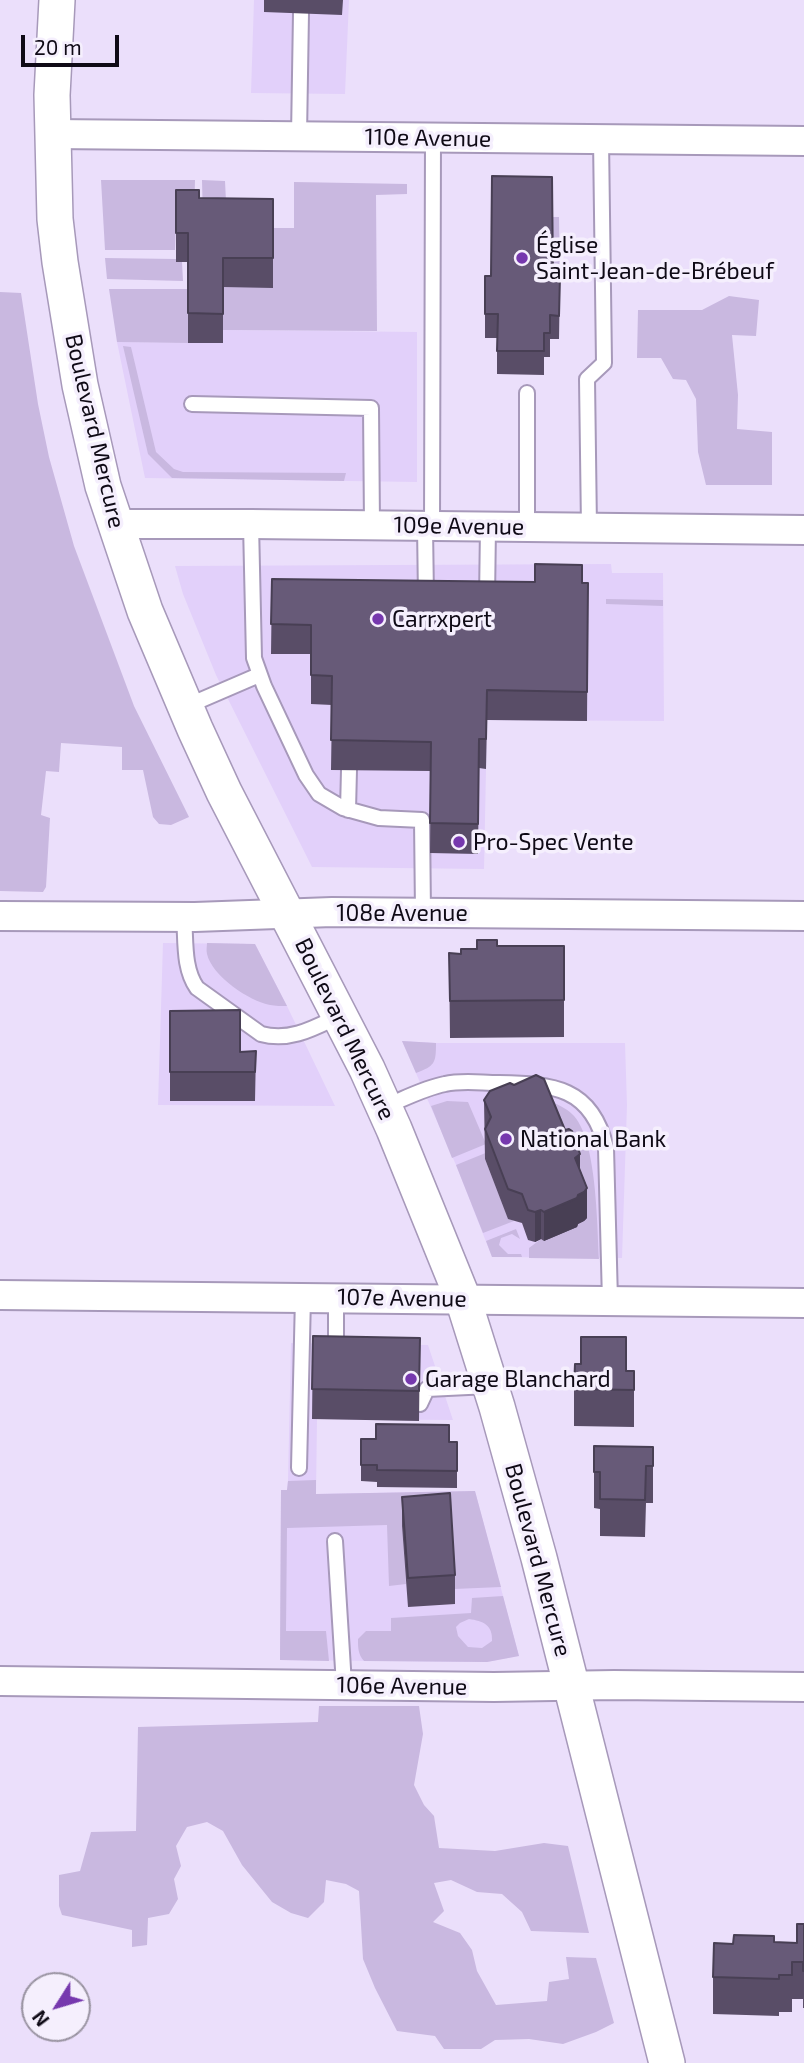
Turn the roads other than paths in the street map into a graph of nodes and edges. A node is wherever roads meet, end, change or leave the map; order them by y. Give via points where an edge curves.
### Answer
1 (57, 0) edge
2 (301, 13) dead end
3 (52, 134) junction
4 (299, 136) junction
5 (433, 137) junction
6 (601, 139) junction
7 (804, 141) edge
8 (527, 393) dead end
9 (192, 404) dead end
10 (115, 524) junction
11 (251, 524) junction
12 (372, 525) junction
13 (428, 526) junction
14 (488, 527) junction
15 (527, 527) junction
16 (589, 528) junction
17 (804, 530) edge
18 (425, 610) edge
19 (487, 611) edge
20 (259, 675) junction
21 (185, 707) junction
22 (349, 770) edge
23 (348, 810) junction
24 (287, 913) junction
25 (423, 913) junction
26 (0, 916) edge
27 (184, 916) junction
28 (804, 916) edge
29 (340, 1015) junction
30 (384, 1107) junction
31 (0, 1295) edge
32 (303, 1297) junction
33 (336, 1298) junction
34 (463, 1299) junction
35 (610, 1301) junction
36 (804, 1303) edge
37 (336, 1366) edge
38 (490, 1386) junction
39 (419, 1404) edge
40 (299, 1468) dead end
41 (335, 1541) dead end
42 (0, 1681) edge
43 (344, 1685) junction
44 (571, 1685) junction
45 (804, 1687) edge
46 (667, 2063) edge

1 - 3 street, Boulevard Mercure
2 - 4 lane
3 - 4 street, 110e Avenue
3 - 10 street, Boulevard Mercure via 60,262 80,385
4 - 5 street, 110e Avenue
5 - 6 street, 110e Avenue
5 - 13 lane
6 - 7 street, 110e Avenue
6 - 16 lane via 604,363 587,379
8 - 15 lane
9 - 12 lane via 371,408
10 - 11 street, 109e Avenue
10 - 21 street, Boulevard Mercure
11 - 12 street, 109e Avenue
11 - 20 lane via 254,658
12 - 13 street, 109e Avenue
13 - 14 street, 109e Avenue
13 - 18 lane
14 - 15 street, 109e Avenue
14 - 19 lane
15 - 16 street, 109e Avenue
16 - 17 street, 109e Avenue
20 - 21 lane
20 - 23 lane via 312,784
21 - 24 street, Boulevard Mercure
22 - 23 lane
23 - 25 lane via 379,818 422,820
24 - 25 street, 108e Avenue
24 - 27 street, 108e Avenue
24 - 29 street, Boulevard Mercure
25 - 28 street, 108e Avenue
26 - 27 street, 108e Avenue
27 - 29 lane via 190,979 261,1034 295,1035
29 - 30 street, Boulevard Mercure
30 - 34 street, Boulevard Mercure
30 - 35 lane via 458,1082 552,1086 582,1103 599,1125 606,1148
31 - 32 street, 107e Avenue
32 - 33 street, 107e Avenue
32 - 40 lane
33 - 34 street, 107e Avenue
33 - 37 lane
34 - 35 street, 107e Avenue
34 - 38 street, Boulevard Mercure
35 - 36 street, 107e Avenue
38 - 39 lane via 427,1389
38 - 44 street, Boulevard Mercure
41 - 43 lane
42 - 43 street, 106e Avenue
43 - 44 street, 106e Avenue
44 - 45 street, 106e Avenue
44 - 46 street, Boulevard Mercure

